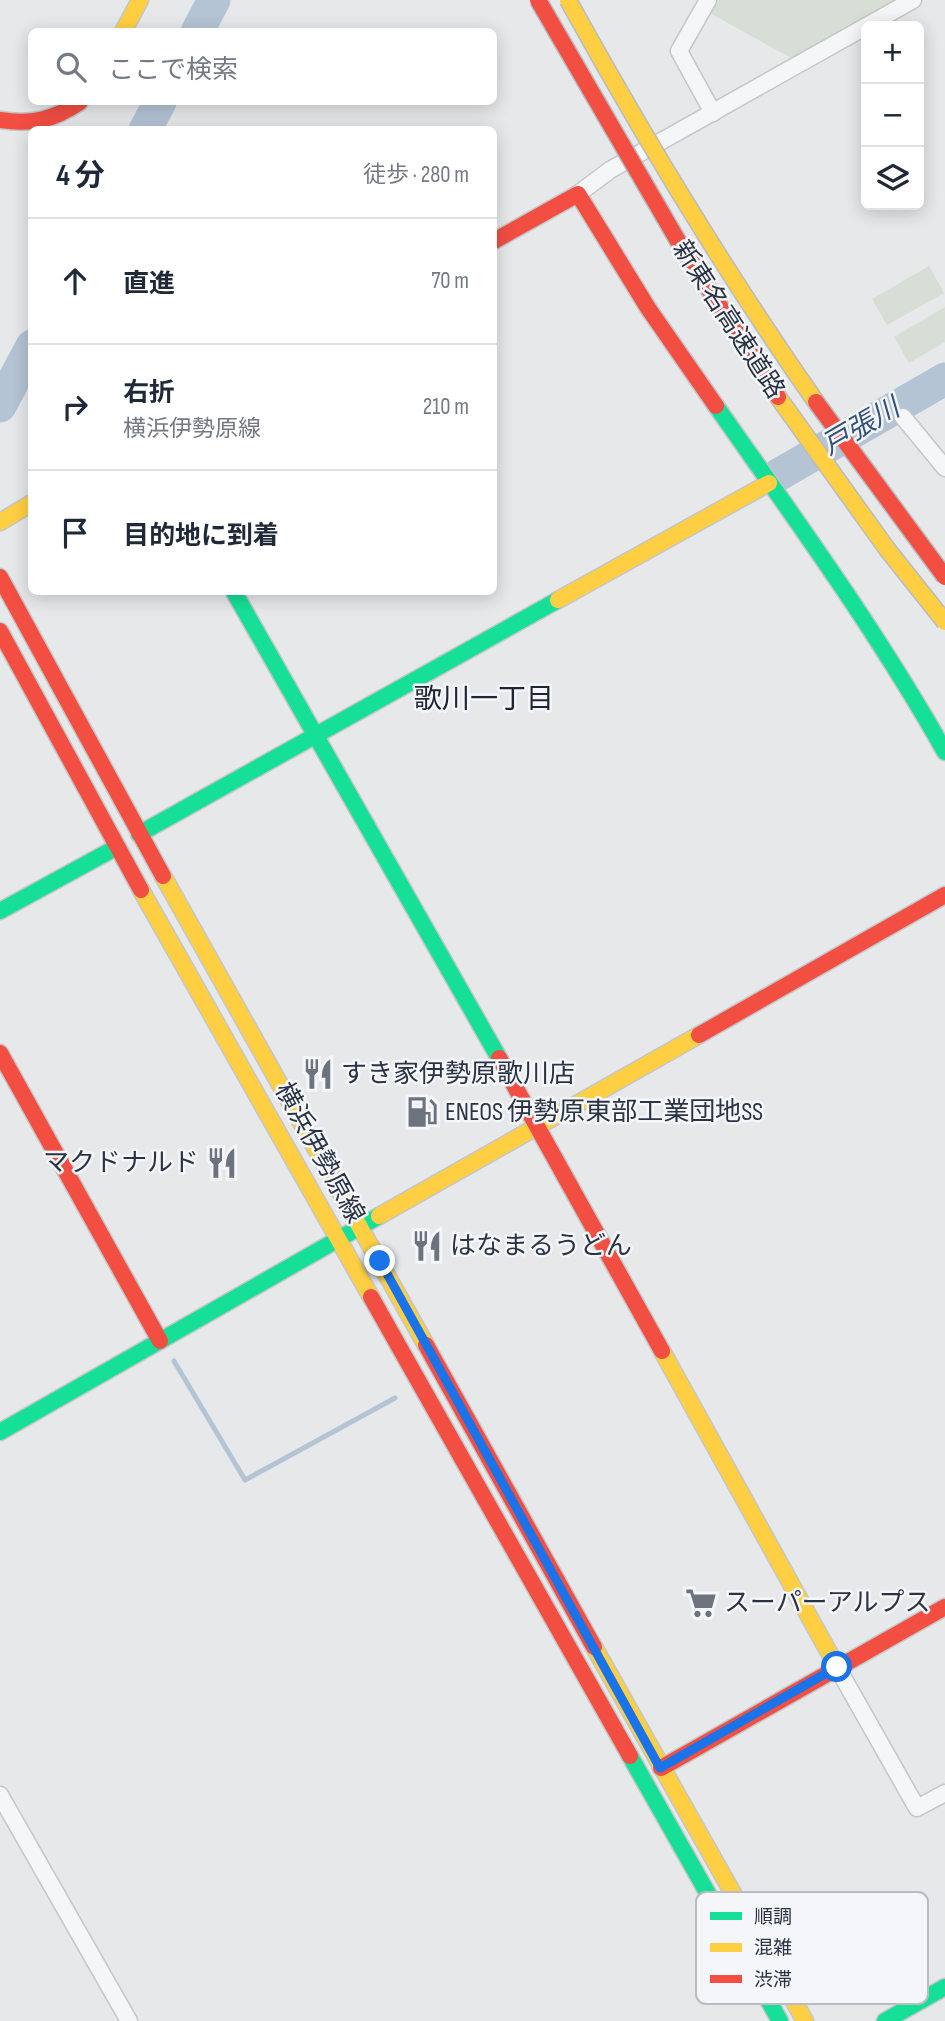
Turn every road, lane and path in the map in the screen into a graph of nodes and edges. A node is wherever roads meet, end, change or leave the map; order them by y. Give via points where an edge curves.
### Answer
1 (140, 0) edge
2 (538, 0) edge
3 (568, 0) edge
4 (708, 0) edge
5 (913, 0) edge
6 (125, 28) edge
7 (75, 105) edge
8 (713, 113) junction
9 (0, 120) edge
10 (578, 194) junction
11 (497, 239) edge
12 (903, 417) dead end
13 (945, 468) edge
14 (769, 482) junction
15 (28, 505) edge
16 (0, 522) edge
17 (0, 577) edge
18 (945, 577) edge
19 (236, 595) edge
20 (945, 621) edge
21 (0, 631) edge
22 (315, 733) junction
23 (945, 752) edge
24 (139, 834) junction
25 (117, 847) junction
26 (945, 895) edge
27 (0, 911) edge
28 (0, 1053) edge
29 (538, 1126) junction
30 (361, 1227) junction
31 (338, 1240) junction
32 (160, 1340) junction
33 (0, 1432) edge
34 (945, 1607) edge
35 (837, 1667) junction
36 (660, 1768) junction
37 (945, 1793) edge
38 (0, 1795) edge
39 (707, 1892) edge
40 (731, 1892) edge
41 (945, 1987) edge
42 (928, 1997) edge
43 (770, 2004) edge
44 (795, 2004) edge
45 (915, 2004) edge
46 (129, 2021) edge
47 (780, 2021) edge
48 (805, 2021) edge
49 (885, 2021) edge

1 - 6 main road
2 - 20 main road, 新東名高速道路, bridge via 599,112 743,344 817,452
3 - 18 main road, 新東名高速道路, bridge via 643,136 765,330
4 - 8 street via 678,51
5 - 8 street
7 - 9 main road via 48,121 27,125
8 - 10 street via 610,170
10 - 11 main road
10 - 14 main road via 648,307
12 - 13 street
14 - 22 main road
14 - 23 main road via 849,597
15 - 16 main road
17 - 24 main road, 横浜伊勢原線
19 - 22 main road
21 - 25 main road, 横浜伊勢原線
22 - 24 main road
22 - 29 main road
24 - 30 main road, 横浜伊勢原線
25 - 27 main road
25 - 31 main road, 横浜伊勢原線
26 - 29 main road
28 - 32 main road
29 - 30 main road
29 - 35 main road
30 - 31 main road
30 - 36 main road, 横浜伊勢原線
31 - 32 main road
31 - 39 main road, 横浜伊勢原線
32 - 33 main road
34 - 35 main road
35 - 36 main road
35 - 37 street via 917,1808
36 - 40 main road, 横浜伊勢原線
38 - 46 street
41 - 42 main road
43 - 47 main road, 横浜伊勢原線
44 - 48 main road, 横浜伊勢原線
45 - 49 main road

